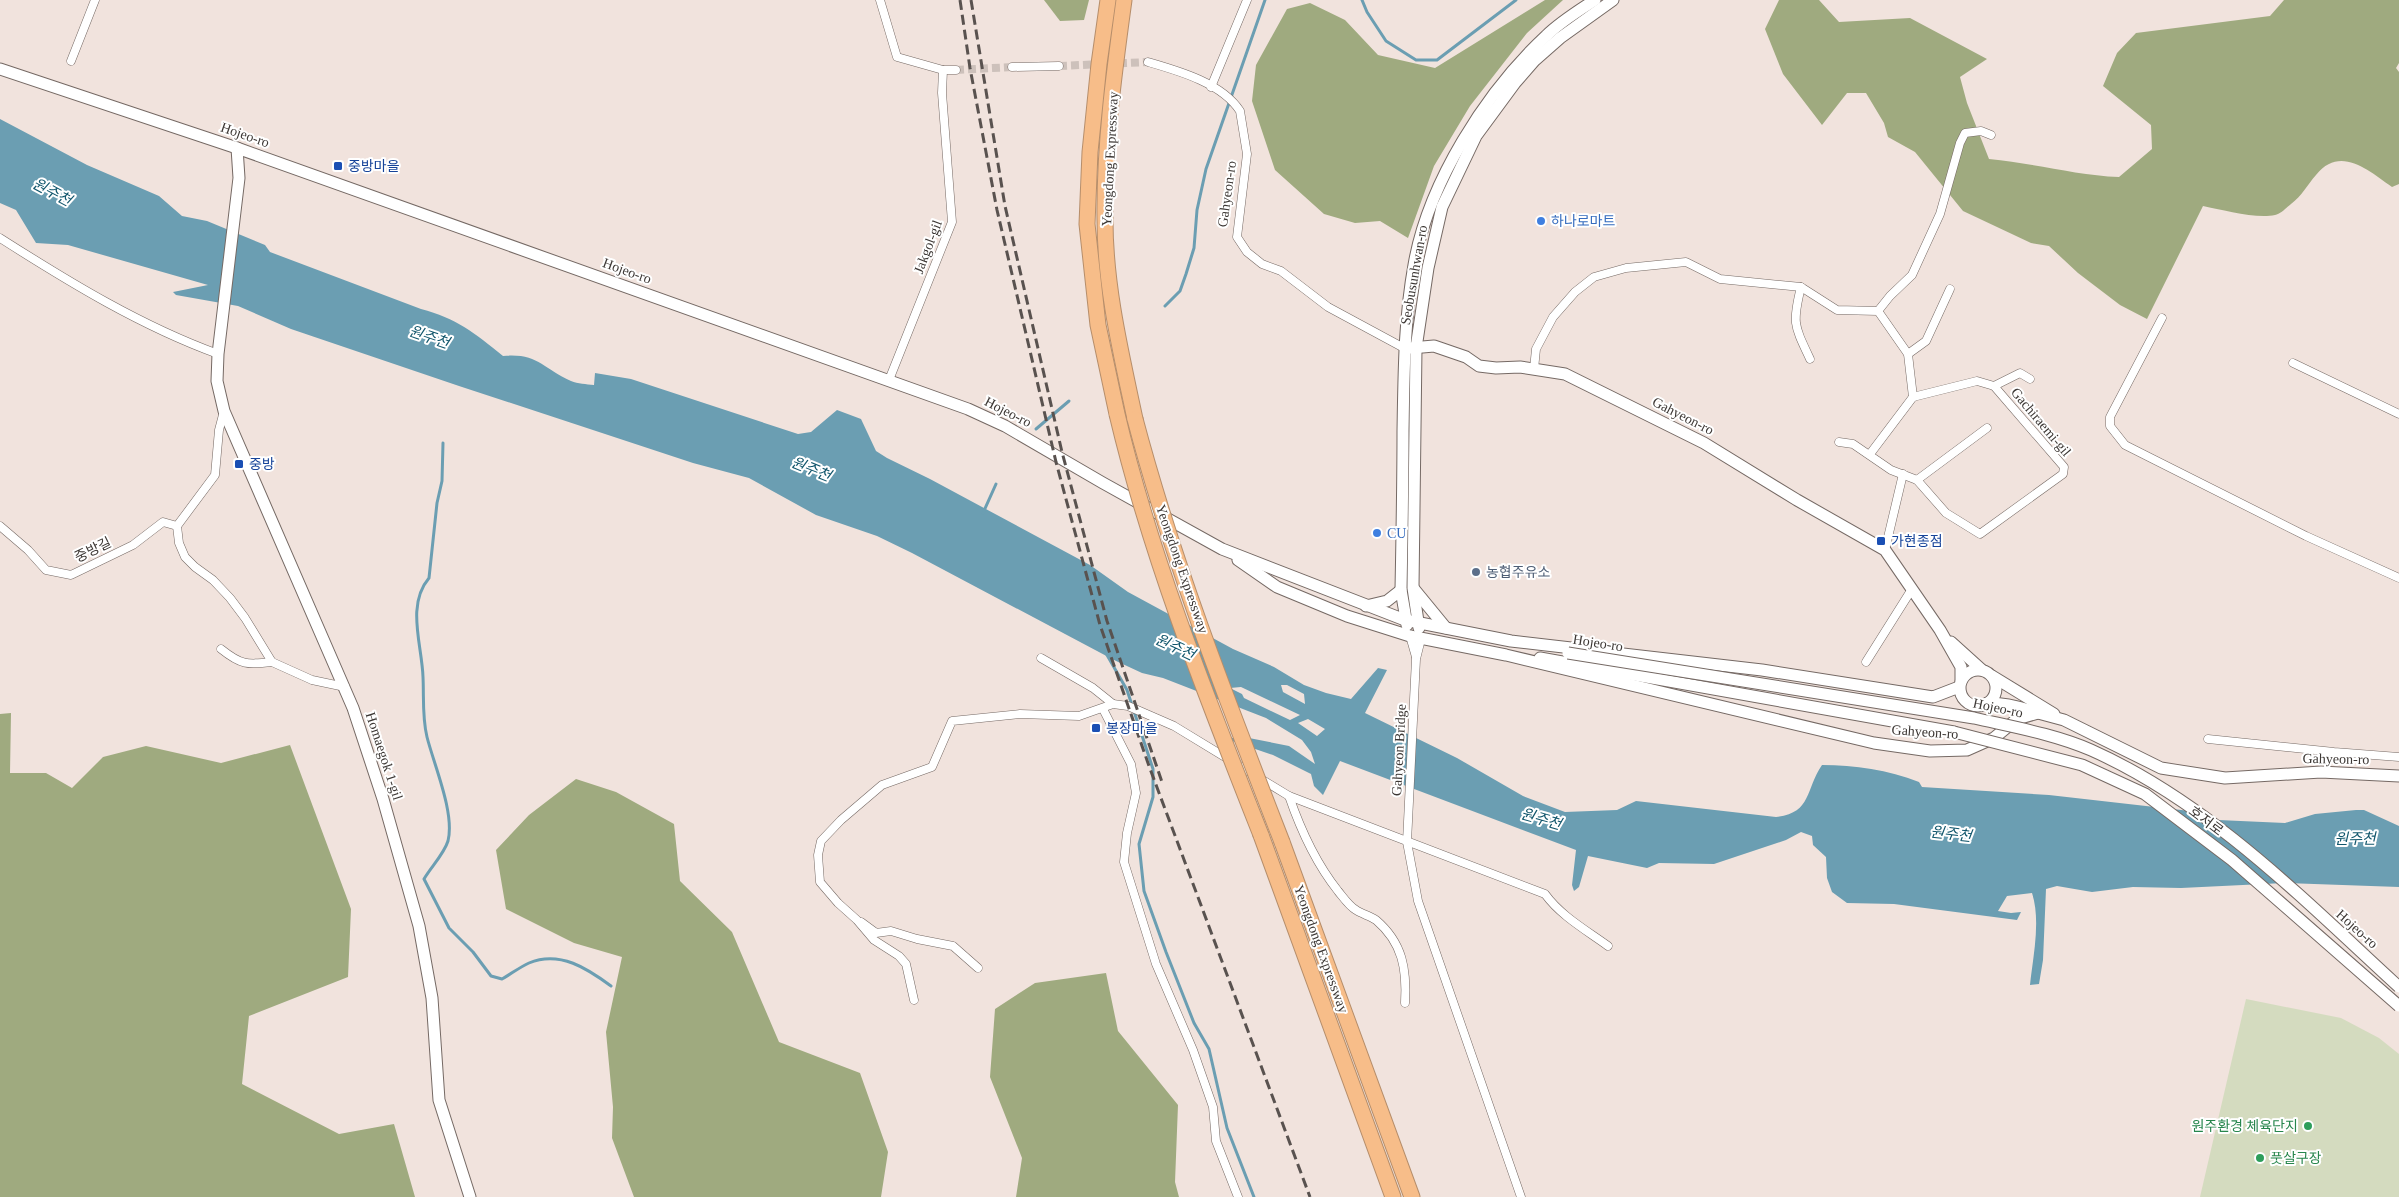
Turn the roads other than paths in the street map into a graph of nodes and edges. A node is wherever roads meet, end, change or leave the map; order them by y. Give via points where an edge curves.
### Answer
1 (95, 0) edge
2 (880, 0) edge
3 (1108, 0) edge
4 (1124, 0) edge
5 (1247, 0) edge
6 (1595, 0) edge
7 (1613, 0) edge
8 (71, 60) dead end
9 (1148, 62) tunnel mouth
10 (1059, 66) tunnel mouth
11 (1012, 67) tunnel mouth
12 (0, 68) edge
13 (943, 70) junction
14 (956, 70) tunnel mouth
15 (1211, 87) junction
16 (1991, 135) dead end
17 (237, 148) junction
18 (0, 238) edge
19 (1801, 287) junction
20 (1950, 290) dead end
21 (1878, 312) junction
22 (2162, 318) dead end
23 (1404, 348) junction
24 (1416, 348) junction
25 (218, 354) junction
26 (1908, 354) junction
27 (1810, 359) dead end
28 (2293, 363) dead end
29 (1534, 369) junction
30 (2030, 379) dead end
31 (889, 380) junction
32 (1994, 386) junction
33 (1913, 397) junction
34 (224, 411) junction
35 (2399, 414) edge
36 (1988, 428) dead end
37 (1840, 442) dead end
38 (1870, 454) junction
39 (1903, 474) junction
40 (1917, 480) junction
41 (0, 526) edge
42 (176, 526) junction
43 (1222, 549) junction
44 (1885, 550) junction
45 (2399, 578) edge
46 (1407, 589) junction
47 (1912, 589) junction
48 (1366, 606) junction
49 (1405, 620) junction
50 (1418, 622) junction
51 (1446, 628) junction
52 (1940, 630) junction
53 (1416, 638) junction
54 (221, 649) dead end
55 (1561, 657) junction
56 (1041, 658) dead end
57 (1416, 659) junction
58 (272, 662) junction
59 (1866, 662) dead end
60 (1982, 670) junction
61 (1992, 676) junction
62 (1960, 684) junction
63 (345, 687) junction
64 (1987, 703) junction
65 (1113, 704) junction
66 (1103, 709) junction
67 (2038, 713) junction
68 (2064, 720) junction
69 (2208, 739) dead end
70 (2399, 757) edge
71 (2399, 776) edge
72 (1289, 796) junction
73 (1407, 842) junction
74 (857, 920) junction
75 (1608, 946) dead end
76 (978, 968) dead end
77 (2399, 987) edge
78 (914, 1000) dead end
79 (1405, 1003) dead end
80 (2399, 1006) edge
81 (470, 1197) edge
82 (1238, 1197) edge
83 (1393, 1197) edge
84 (1412, 1197) edge
85 (1521, 1197) edge

1 - 8 street
2 - 13 street via 897,57
3 - 83 highway, Yeongdong Expressway, bridge via 1094,113 1087,224 1098,325 1117,414 1129,464 1170,590
4 - 84 highway, Yeongdong Expressway, bridge via 1107,146 1105,221 1113,320 1135,418 1162,513 1225,692
5 - 15 street
6 - 23 street, Seobusunhwan-ro via 1547,34 1504,80 1446,172 1432,203 1414,264
7 - 24 street, Seobusunhwan-ro via 1535,60 1476,136 1442,207 1428,268
9 - 15 street, Gahyeon-ro via 1178,71
10 - 11 street
12 - 17 street, Hojeo-ro
13 - 14 street
13 - 31 street, Jakgol-gil via 952,222
15 - 23 street, Gahyeon-ro via 1240,111 1247,154 1236,237 1247,252 1262,264 1281,272 1328,307
16 - 21 street via 1965,133 1940,214 1912,274
17 - 25 street, Homaegok 1-gil via 239,178
17 - 31 street, Hojeo-ro
18 - 25 street via 83,290
19 - 21 street via 1837,310
19 - 27 street via 1794,316
19 - 29 street via 1720,278 1686,262 1626,268 1594,277 1553,316 1536,349
20 - 26 street via 1926,341
21 - 26 street
22 - 45 street via 2110,417 2110,426 2125,445 2306,536
23 - 24 street, Gahyeon-ro
23 - 46 street, Seobusunhwan-ro
24 - 29 street, Gahyeon-ro via 1434,346 1466,356 1479,366
24 - 46 street, Seobusunhwan-ro
25 - 34 street, Homaegok 1-gil via 217,381
26 - 33 street
28 - 35 street
29 - 44 street, Gahyeon-ro via 1565,374 1704,443
30 - 32 street via 2020,373
31 - 43 street, Hojeo-ro via 1005,426
32 - 33 street, Gachiraemi-gil via 1977,380
32 - 40 street, Gachiraemi-gil via 2064,467 2064,474 1980,534 1946,512
33 - 38 street
34 - 42 street via 215,475
34 - 63 street, Homaegok 1-gil
36 - 40 street
37 - 38 street, Gachiraemi-gil via 1853,444
38 - 39 street, Gachiraemi-gil via 1891,470
39 - 40 street, Gachiraemi-gil
39 - 44 street
41 - 42 street, 중방길 via 46,570 71,575 133,545 163,522
42 - 58 street via 185,557 230,598
43 - 48 street, Hojeo-ro
43 - 53 street, Hojeo-ro via 1277,587 1347,616
44 - 47 street, Gahyeon-ro
46 - 48 street via 1387,601
46 - 49 street, Seobusunhwan-ro
46 - 50 street, Seobusunhwan-ro
46 - 51 street
47 - 52 street, Gahyeon-ro
47 - 59 street
48 - 49 street, Hojeo-ro
49 - 50 street, Hojeo-ro
49 - 53 street, Seobusunhwan-ro
50 - 51 street, Hojeo-ro
50 - 53 street, Seobusunhwan-ro
51 - 55 street, Hojeo-ro
52 - 60 street
52 - 62 street via 1961,667
53 - 55 street, Hojeo-ro via 1506,655
53 - 57 street
53 - 57 street
54 - 58 street via 247,665
55 - 62 street via 1762,670 1933,697
55 - 67 street, Gahyeon-ro via 1874,743 1930,751 1967,750 1994,738 2017,720
55 - 77 street, Hojeo-ro, bridge via 1974,718 2036,732 2090,750 2181,800 2225,833
55 - 80 street, 호저로, bridge via 1954,732 2082,765 2145,794 2232,860
56 - 65 street via 1094,688
57 - 73 street, Gahyeon Bridge
58 - 63 street via 312,680
60 - 61 street
60 - 62 street via 1969,671
61 - 64 street via 1995,695
61 - 68 street
62 - 64 street via 1962,698 1971,705
63 - 81 street, Homaegok 1-gil via 383,799 419,926 432,998 439,1100
64 - 67 street via 2001,703
65 - 66 street
65 - 72 street via 1128,706 1174,726
66 - 74 street via 1078,716 1020,714 952,721 932,767 882,785 822,841 818,855 820,882
66 - 82 street via 1131,764 1136,793 1126,833 1124,862 1156,964 1193,1050 1213,1107 1216,1141
67 - 68 street, Gahyeon-ro
68 - 71 street, Gahyeon-ro via 2161,768 2225,778 2321,772
69 - 70 street
72 - 73 street
72 - 79 street via 1303,836 1333,884 1353,909 1376,920 1396,946 1407,976
73 - 75 street via 1545,894 1571,921
73 - 85 street, Gahyeon Bridge via 1418,901
74 - 76 street via 876,933 891,931 953,946
74 - 78 street via 874,940 906,964

